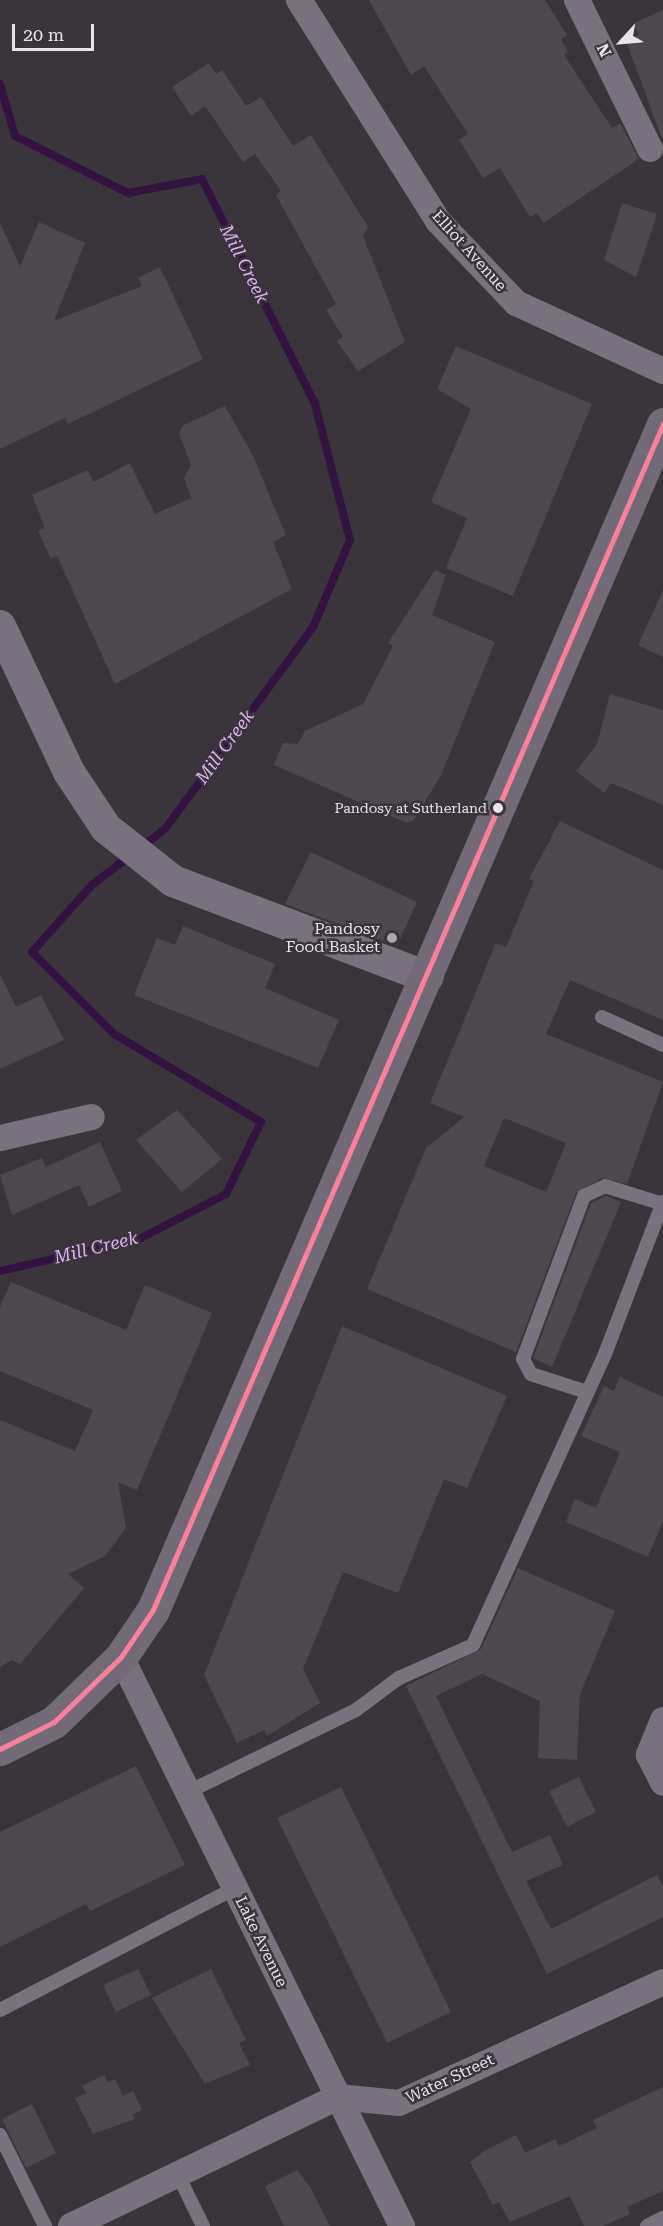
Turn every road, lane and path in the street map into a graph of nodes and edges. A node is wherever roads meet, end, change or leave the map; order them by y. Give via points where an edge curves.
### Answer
1 (299, 0) edge
2 (577, 0) edge
3 (650, 149) dead end
4 (663, 371) edge
5 (663, 424) edge
6 (0, 626) edge
7 (427, 976) junction
8 (602, 1017) dead end
9 (663, 1045) edge
10 (92, 1118) dead end
11 (0, 1138) edge
12 (663, 1203) edge
13 (587, 1392) junction
14 (121, 1657) junction
15 (663, 1720) edge
16 (0, 1749) edge
17 (663, 1783) edge
18 (188, 1792) junction
19 (235, 1888) junction
20 (663, 1982) edge
21 (0, 2010) edge
22 (338, 2097) junction
23 (0, 2135) edge
24 (178, 2175) junction
25 (663, 2218) edge
26 (45, 2226) edge
27 (71, 2226) edge
28 (203, 2226) edge
29 (402, 2226) edge
30 (647, 2226) edge

1 - 4 street, Elliot Avenue via 438,221 516,303
2 - 3 street
5 - 7 main road
6 - 7 street via 69,772 106,828 173,880
7 - 14 main road via 153,1610
8 - 9 lane
10 - 11 street
12 - 13 lane
12 - 13 lane via 604,1186 584,1196 523,1359 531,1374
13 - 18 lane via 472,1645 399,1678 356,1710
14 - 16 main road via 54,1722
14 - 18 street, Lake Avenue
15 - 17 street via 649,1755
18 - 19 street, Lake Avenue
19 - 21 lane
19 - 22 street, Lake Avenue
20 - 22 street, Water Street via 399,2103
22 - 24 street
22 - 29 street, Lake Avenue
23 - 26 lane
24 - 27 street
24 - 28 lane
25 - 30 lane

